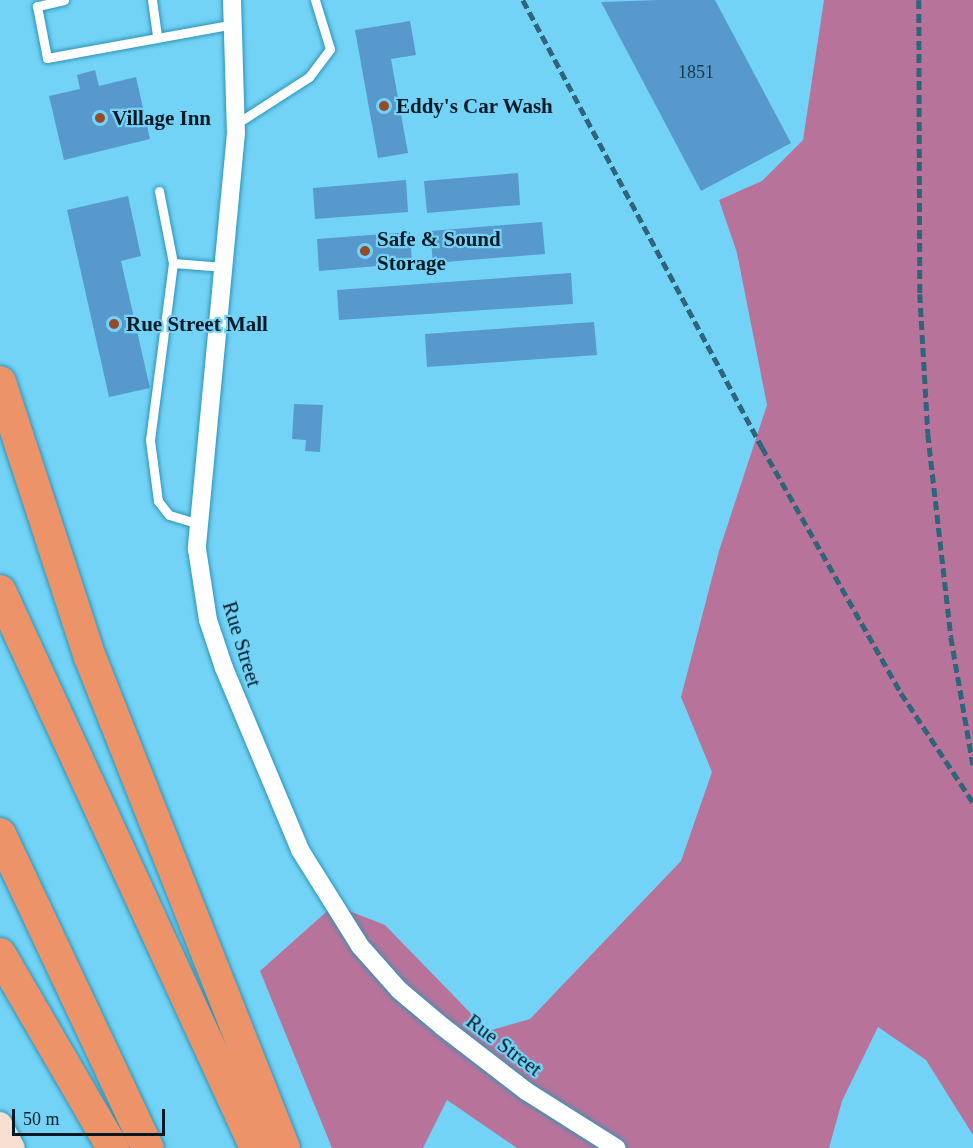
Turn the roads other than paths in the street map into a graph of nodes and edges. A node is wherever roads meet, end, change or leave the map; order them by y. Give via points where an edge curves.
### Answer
1 (64, 0) edge
2 (152, 0) edge
3 (232, 0) edge
4 (315, 0) edge
5 (235, 24) junction
6 (157, 36) junction
7 (236, 124) junction
8 (159, 191) dead end
9 (173, 263) junction
10 (224, 267) junction
11 (0, 382) edge
12 (200, 524) junction
13 (0, 591) edge
14 (0, 834) edge
15 (0, 954) edge
16 (0, 1124) edge
17 (13, 1148) edge
18 (113, 1148) edge
19 (148, 1148) edge
20 (256, 1148) edge
21 (284, 1148) edge
22 (616, 1148) edge

1 - 6 lane via 37,6 47,58
2 - 6 lane
3 - 5 street, Rue Street
4 - 7 lane via 330,49 309,77
5 - 6 lane
5 - 7 street, Rue Street
7 - 10 street, Rue Street
8 - 9 lane
9 - 10 lane
9 - 12 lane via 150,441 152,482 169,515
10 - 12 street, Rue Street
11 - 21 highway via 90,657
12 - 22 street, Rue Street via 197,549 208,620 224,668 274,795 326,897 399,990 526,1091
13 - 20 highway
14 - 19 highway
15 - 18 highway
16 - 17 main road

